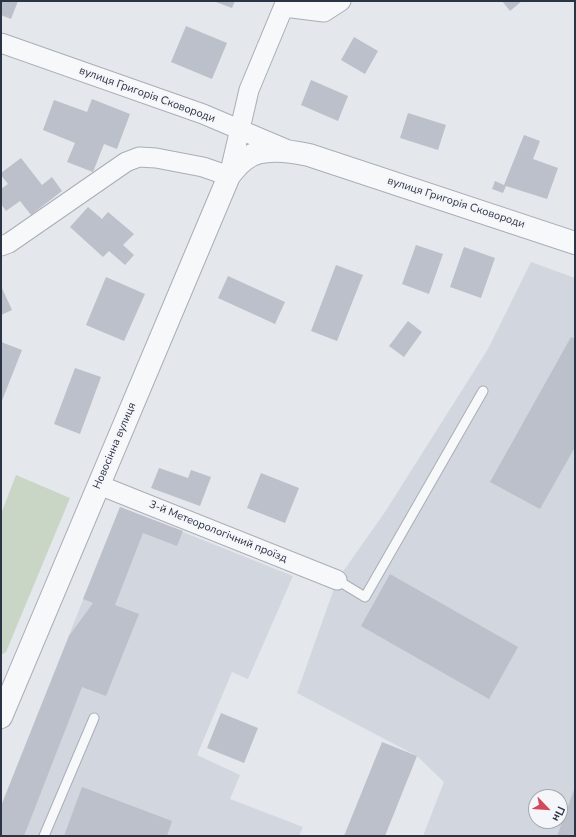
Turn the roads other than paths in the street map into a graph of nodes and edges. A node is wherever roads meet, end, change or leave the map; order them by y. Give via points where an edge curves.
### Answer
1 (341, 1) edge
2 (285, 4) edge
3 (1, 43) edge
4 (239, 130) junction
5 (291, 151) junction
6 (245, 158) joint
7 (229, 176) junction
8 (575, 243) edge
9 (1, 246) edge
10 (484, 391) dead end
11 (99, 485) junction
12 (337, 580) joint
13 (1, 717) edge
14 (94, 718) dead end
15 (44, 836) edge

1 - 2 street via 324,12
2 - 4 street, Новосінна вулиця via 250,90
3 - 4 street, вулиця Григорія Сковороди via 203,114
4 - 5 street, вулиця Григорія Сковороди
4 - 7 street, Новосінна вулиця
5 - 6 street, вулиця Григорія Сковороди via 269,151
5 - 8 street, вулиця Григорія Сковороди
6 - 7 street, Новосінна вулиця
7 - 9 street via 203,166 139,157 126,162
7 - 11 street, Новосінна вулиця
10 - 12 lane via 365,597
11 - 12 street, 3-й Метеорологічний проїзд
11 - 13 street, Новосінна вулиця
14 - 15 lane

